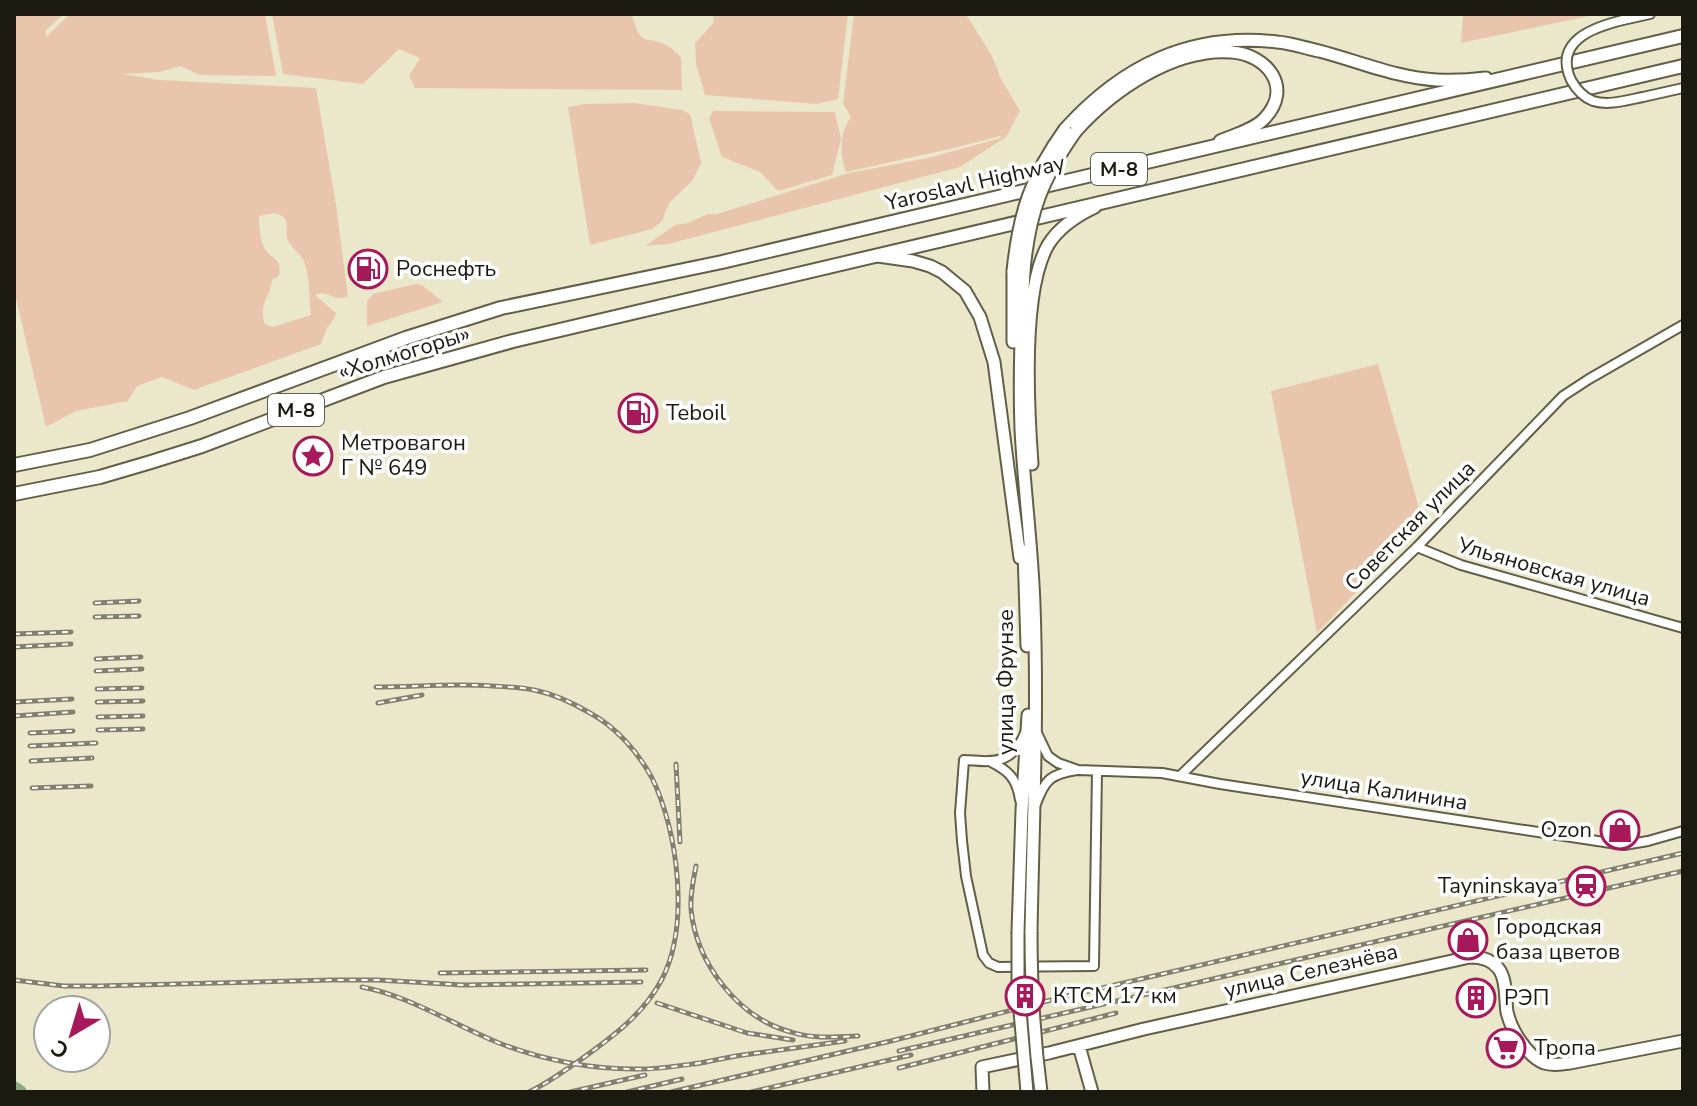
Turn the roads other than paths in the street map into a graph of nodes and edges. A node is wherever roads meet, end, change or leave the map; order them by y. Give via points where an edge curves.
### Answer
1 (1650, 14) edge
2 (1683, 36) edge
3 (1683, 66) edge
4 (1519, 75) junction
5 (1683, 88) edge
6 (1070, 130) junction
7 (1194, 152) junction
8 (1100, 204) junction
9 (878, 256) junction
10 (555, 297) joint
11 (1683, 325) edge
12 (14, 465) edge
13 (14, 494) edge
14 (1417, 547) junction
15 (1030, 608) junction
16 (1683, 628) edge
17 (1032, 726) junction
18 (991, 762) junction
19 (1078, 770) junction
20 (1097, 771) junction
21 (1181, 775) junction
22 (1027, 812) junction
23 (1683, 831) edge
24 (1683, 1041) edge
25 (1079, 1046) junction
26 (983, 1092) edge
27 (1027, 1092) edge
28 (1041, 1092) edge
29 (1092, 1092) edge

1 - 5 street, bridge via 1583,34 1570,50 1568,73 1582,95 1608,103
2 - 4 highway, Yaroslavl Highway / М-8
3 - 8 highway, М-8
4 - 6 main road via 1435,80 1279,42 1222,41 1146,63 1084,108
4 - 7 highway, Yaroslavl Highway / М-8
6 - 7 main road via 1134,81 1196,55 1246,54 1266,65 1276,83 1270,112 1249,129
6 - 15 main road, улица Фрунзе, bridge via 1044,160 1019,228 1013,402
7 - 10 highway, Yaroslavl Highway / М-8
8 - 9 highway, М-8
8 - 15 main road via 1057,233 1045,253 1034,293 1029,411 1037,548
9 - 13 highway, «Холмогоры» / М-8 via 578,325 384,377 202,446 100,477
9 - 15 main road via 942,272 965,291 980,317 994,362
10 - 12 highway, «Холмогоры» / М-8 via 430,329 142,434
11 - 14 street, Советская улица via 1563,396
14 - 16 street, Ульяновская улица via 1461,565
14 - 21 street, Советская улица
15 - 17 main road, улица Фрунзе
17 - 18 street via 1016,751
17 - 19 street via 1048,756
17 - 22 main road, улица Фрунзе
18 - 20 street via 964,760 960,813 966,876 983,955 998,967 1094,966
18 - 22 street via 1014,778
19 - 20 street, улица Калинина
19 - 22 street via 1048,780
20 - 21 street, улица Калинина
21 - 23 street, улица Калинина via 1624,845
22 - 27 main road, улица Фрунзе, bridge via 1018,932
22 - 28 main road, улица Фрунзе, bridge via 1031,989
24 - 25 main road, улица Селезнёва via 1570,1063 1543,1063 1513,1026 1496,965 1470,957
25 - 26 main road, улица Селезнёва via 982,1067
25 - 29 main road

